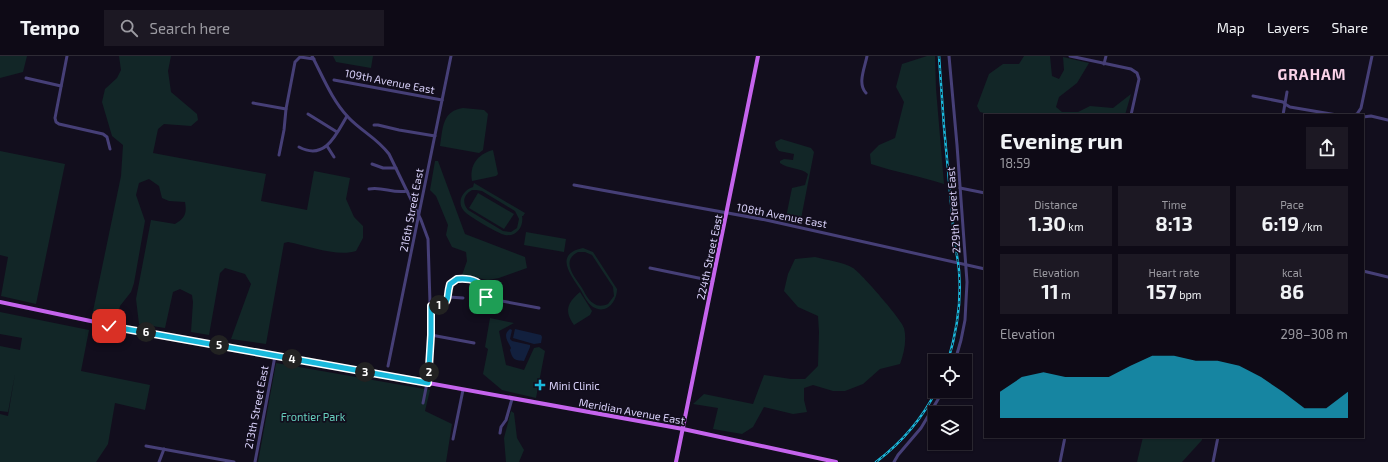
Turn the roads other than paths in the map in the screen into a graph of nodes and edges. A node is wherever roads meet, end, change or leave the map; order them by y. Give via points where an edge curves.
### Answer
1 (67, 56) edge
2 (451, 56) edge
3 (758, 56) edge
4 (867, 56) edge
5 (949, 56) edge
6 (1070, 56) edge
7 (1106, 56) edge
8 (1372, 56) edge
9 (313, 58) edge
10 (1104, 64) junction
11 (26, 78) dead end
12 (334, 80) dead end
13 (61, 86) junction
14 (1287, 92) dead end
15 (866, 93) dead end
16 (1253, 96) dead end
17 (442, 100) junction
18 (253, 103) dead end
19 (1285, 104) junction
20 (286, 109) junction
21 (308, 114) dead end
22 (1131, 114) edge
23 (1283, 114) edge
24 (1331, 114) edge
25 (1357, 114) edge
26 (347, 116) junction
27 (1364, 117) edge
28 (1388, 120) edge
29 (374, 125) dead end
30 (337, 132) junction
31 (435, 136) junction
32 (327, 146) junction
33 (299, 147) dead end
34 (110, 149) dead end
35 (279, 155) dead end
36 (334, 156) dead end
37 (372, 164) dead end
38 (396, 168) junction
39 (574, 185) dead end
40 (960, 188) junction
41 (369, 189) dead end
42 (407, 191) junction
43 (984, 193) edge
44 (727, 214) junction
45 (419, 216) junction
46 (966, 264) junction
47 (650, 268) dead end
48 (984, 269) edge
49 (1364, 271) edge
50 (1388, 276) edge
51 (713, 281) junction
52 (449, 297) junction
53 (463, 298) dead end
54 (0, 302) edge
55 (431, 306) junction
56 (539, 308) dead end
57 (431, 335) junction
58 (474, 343) dead end
59 (957, 354) edge
60 (275, 356) junction
61 (388, 366) dead end
62 (428, 383) junction
63 (463, 390) junction
64 (939, 398) edge
65 (512, 399) junction
66 (423, 403) dead end
67 (682, 429) junction
68 (500, 433) dead end
69 (1065, 438) edge
70 (1218, 438) edge
71 (453, 439) dead end
72 (146, 446) dead end
73 (164, 449) junction
74 (160, 462) edge
75 (234, 462) edge
76 (255, 462) edge
77 (676, 462) edge
78 (836, 462) edge
79 (894, 462) edge
80 (1060, 462) edge
81 (1213, 462) edge

1 - 13 street
2 - 17 street, 216th Street East
3 - 44 main road, 224th Street East
4 - 15 street via 861,85
5 - 40 street, 229th Street East
6 - 10 street
7 - 10 street
8 - 25 street via 1361,108
9 - 20 street via 300,58 296,61
9 - 26 street
10 - 22 street via 1138,74
11 - 13 street
12 - 17 street, 109th Avenue East
13 - 34 street via 56,122 103,134
14 - 19 street
16 - 19 street
17 - 31 street, 216th Street East
18 - 20 street
19 - 23 street
19 - 24 street
20 - 35 street
21 - 30 street
26 - 30 street
26 - 38 street via 380,144
27 - 28 street
29 - 31 street
30 - 32 street
31 - 45 street, 216th Street East
32 - 33 street via 310,152
32 - 36 street
37 - 38 street via 383,168
38 - 42 street
39 - 44 street, 108th Avenue East
40 - 43 street
40 - 46 street, 229th Street East
41 - 42 street via 376,187 398,193
42 - 45 street
44 - 46 street, 108th Avenue East
44 - 51 main road, 224th Street East
45 - 55 street via 428,245
45 - 61 street, 216th Street East
46 - 48 street, 108th Avenue East
46 - 59 street, 229th Street East via 965,320
47 - 51 street
49 - 50 street
51 - 67 main road, 224th Street East
52 - 53 street
52 - 55 street via 442,305
52 - 56 street via 449,287 453,281 466,279 480,284 483,294 488,298
54 - 60 main road, Meridian Avenue East via 109,326
55 - 57 street
57 - 58 street
57 - 62 street
60 - 62 main road, Meridian Avenue East
60 - 76 street, 213th Street East
62 - 63 main road, Meridian Avenue East
62 - 66 street
63 - 65 main road, Meridian Avenue East
63 - 71 street
64 - 79 street via 921,428
65 - 67 main road, Meridian Avenue East
65 - 68 street
67 - 77 main road, 224th Street East
67 - 78 main road, Meridian Avenue East
69 - 80 street
70 - 81 street
72 - 73 street
73 - 74 street
73 - 75 street

